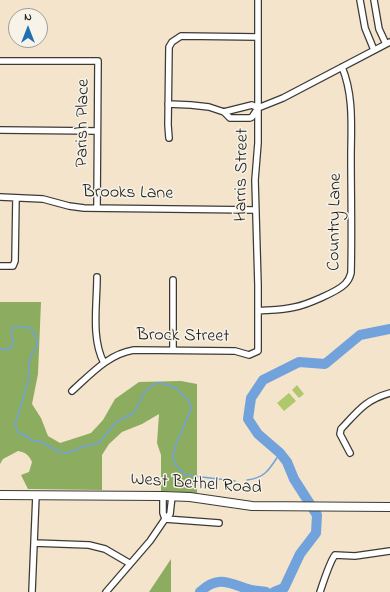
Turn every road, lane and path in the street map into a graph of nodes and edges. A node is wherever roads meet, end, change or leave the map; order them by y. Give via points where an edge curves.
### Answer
1 (258, 0) edge
2 (360, 0) edge
3 (374, 0) edge
4 (258, 37) junction
5 (388, 43) edge
6 (374, 50) junction
7 (0, 62) edge
8 (342, 67) junction
9 (168, 104) junction
10 (258, 108) junction
11 (224, 112) junction
12 (0, 130) edge
13 (97, 131) junction
14 (168, 138) dead end
15 (0, 198) edge
16 (16, 198) junction
17 (97, 208) junction
18 (256, 210) junction
19 (0, 266) edge
20 (97, 278) dead end
21 (174, 280) dead end
22 (258, 311) junction
23 (173, 350) junction
24 (258, 351) joint
25 (104, 363) junction
26 (72, 391) dead end
27 (390, 393) edge
28 (350, 453) dead end
29 (0, 495) edge
30 (36, 495) junction
31 (168, 496) junction
32 (390, 507) edge
33 (164, 519) junction
34 (219, 523) dead end
35 (34, 543) junction
36 (390, 551) edge
37 (129, 563) junction
38 (32, 592) edge
39 (106, 592) edge
40 (320, 592) edge

1 - 4 street, Harris Street
2 - 6 street via 365,28
3 - 5 street via 378,22
4 - 9 street via 181,36 176,39 169,47
4 - 10 street, Harris Street
5 - 6 street
6 - 8 street
7 - 13 street, Parish Place via 98,62
8 - 10 street
8 - 22 street, Country Lane via 347,79 350,100 352,229 349,279 344,285 296,307
9 - 11 street via 209,107
9 - 14 street
10 - 11 street via 252,105
10 - 11 street via 250,118 230,118
10 - 18 street, Harris Street
12 - 13 street
13 - 17 street, Parish Place
15 - 16 street, Brooks Lane
16 - 17 street, Brooks Lane via 43,198 69,206
16 - 19 street via 15,261 13,266
17 - 18 street, Brooks Lane
18 - 22 street, Harris Street
20 - 25 street via 96,340
21 - 23 street
22 - 24 street, Harris Street
23 - 24 street, Brock Street via 235,351 249,355
23 - 25 street, Brock Street via 125,351
25 - 26 street, Brock Street
27 - 28 street via 376,396 363,405 341,429 340,434
29 - 30 main road, West Bethel Road
30 - 31 main road, West Bethel Road
30 - 35 street
31 - 32 main road, West Bethel Road via 252,506
31 - 33 street via 163,513
31 - 33 street via 170,514
33 - 34 street
33 - 37 street via 150,541
35 - 37 street via 89,545 105,549
35 - 38 street
36 - 40 street via 355,556 335,555 331,559
37 - 39 street

